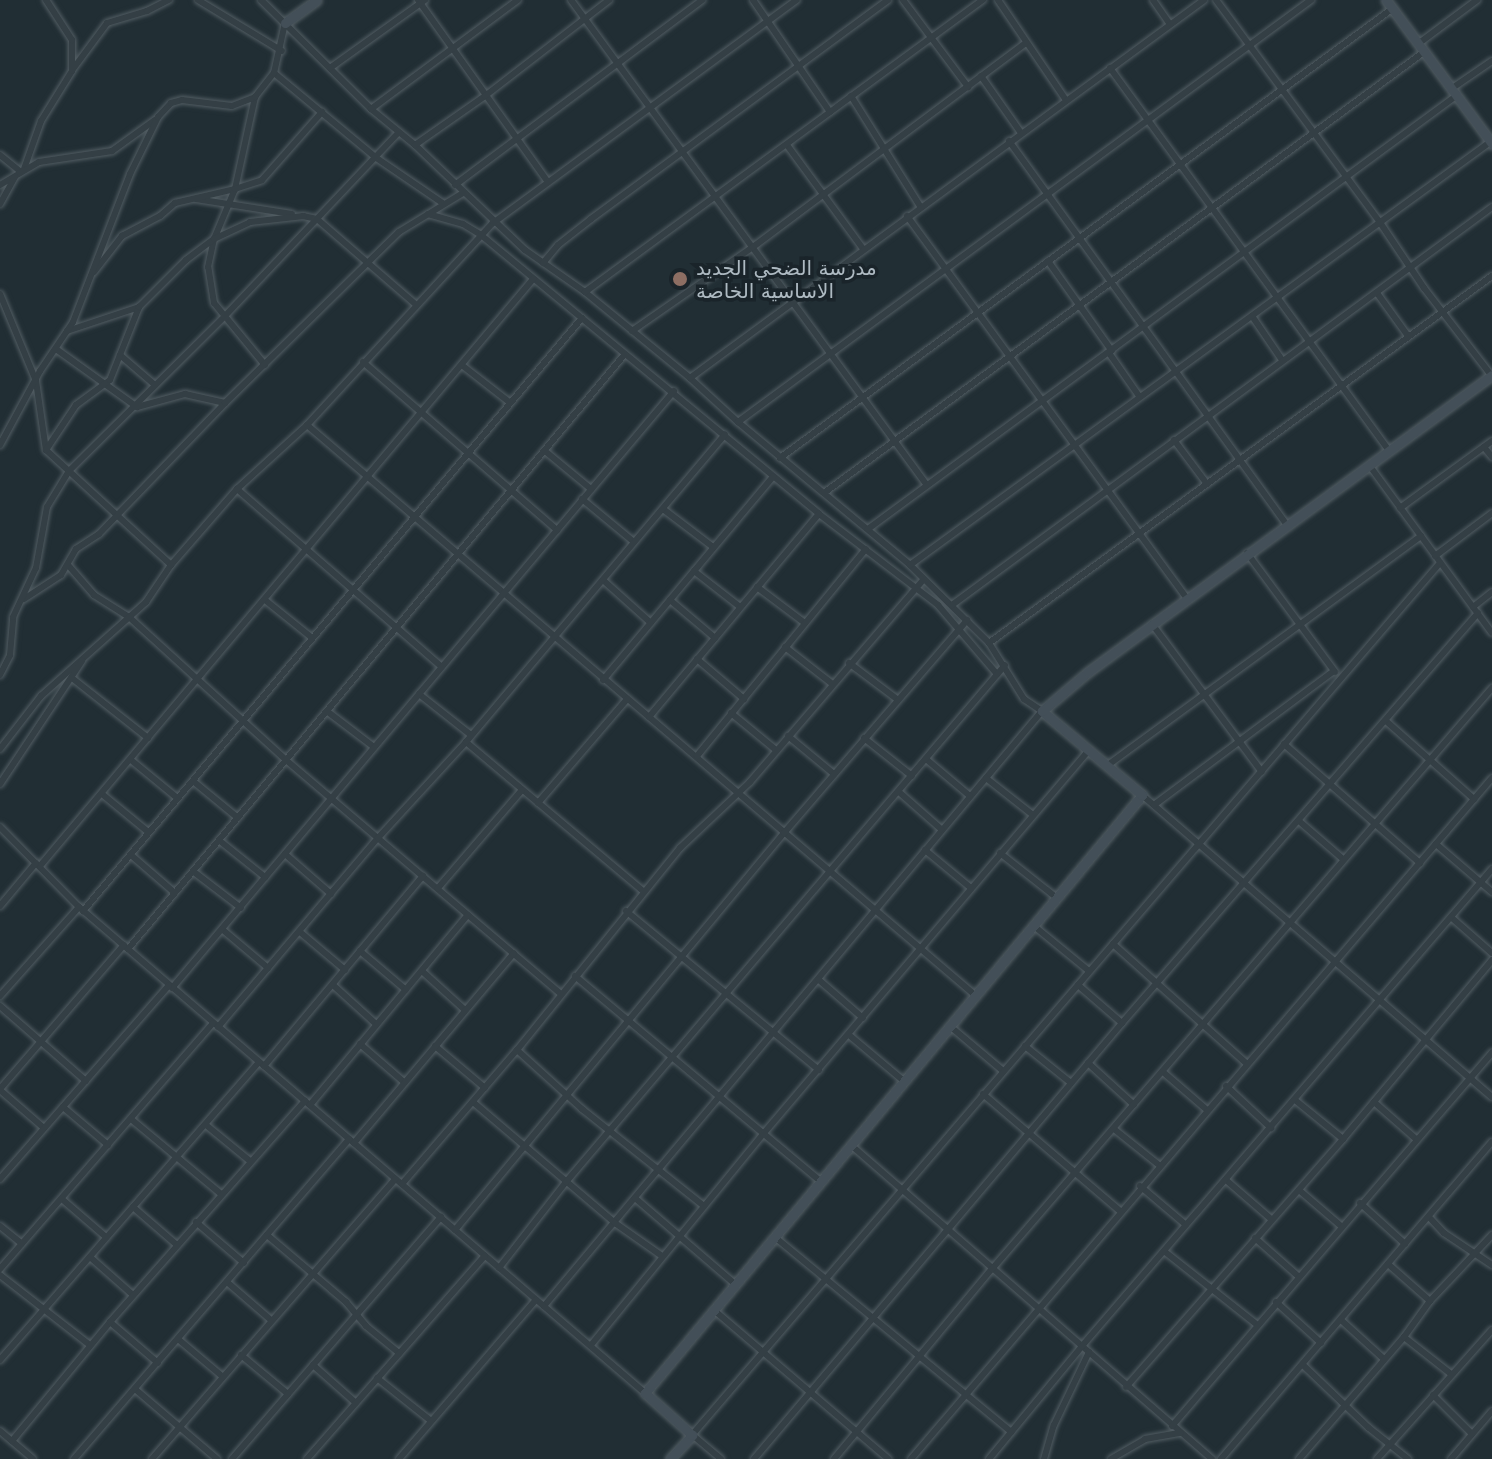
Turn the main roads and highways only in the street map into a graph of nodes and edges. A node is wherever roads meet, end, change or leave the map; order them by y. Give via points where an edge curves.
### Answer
1 (317, 0) edge
2 (1389, 4) edge
3 (285, 23) road end
4 (1490, 138) edge
5 (1492, 375) edge
6 (670, 1459) edge

1 - 3 main road
2 - 4 main road
5 - 6 main road via 1042,711 1142,795 645,1393 692,1435

